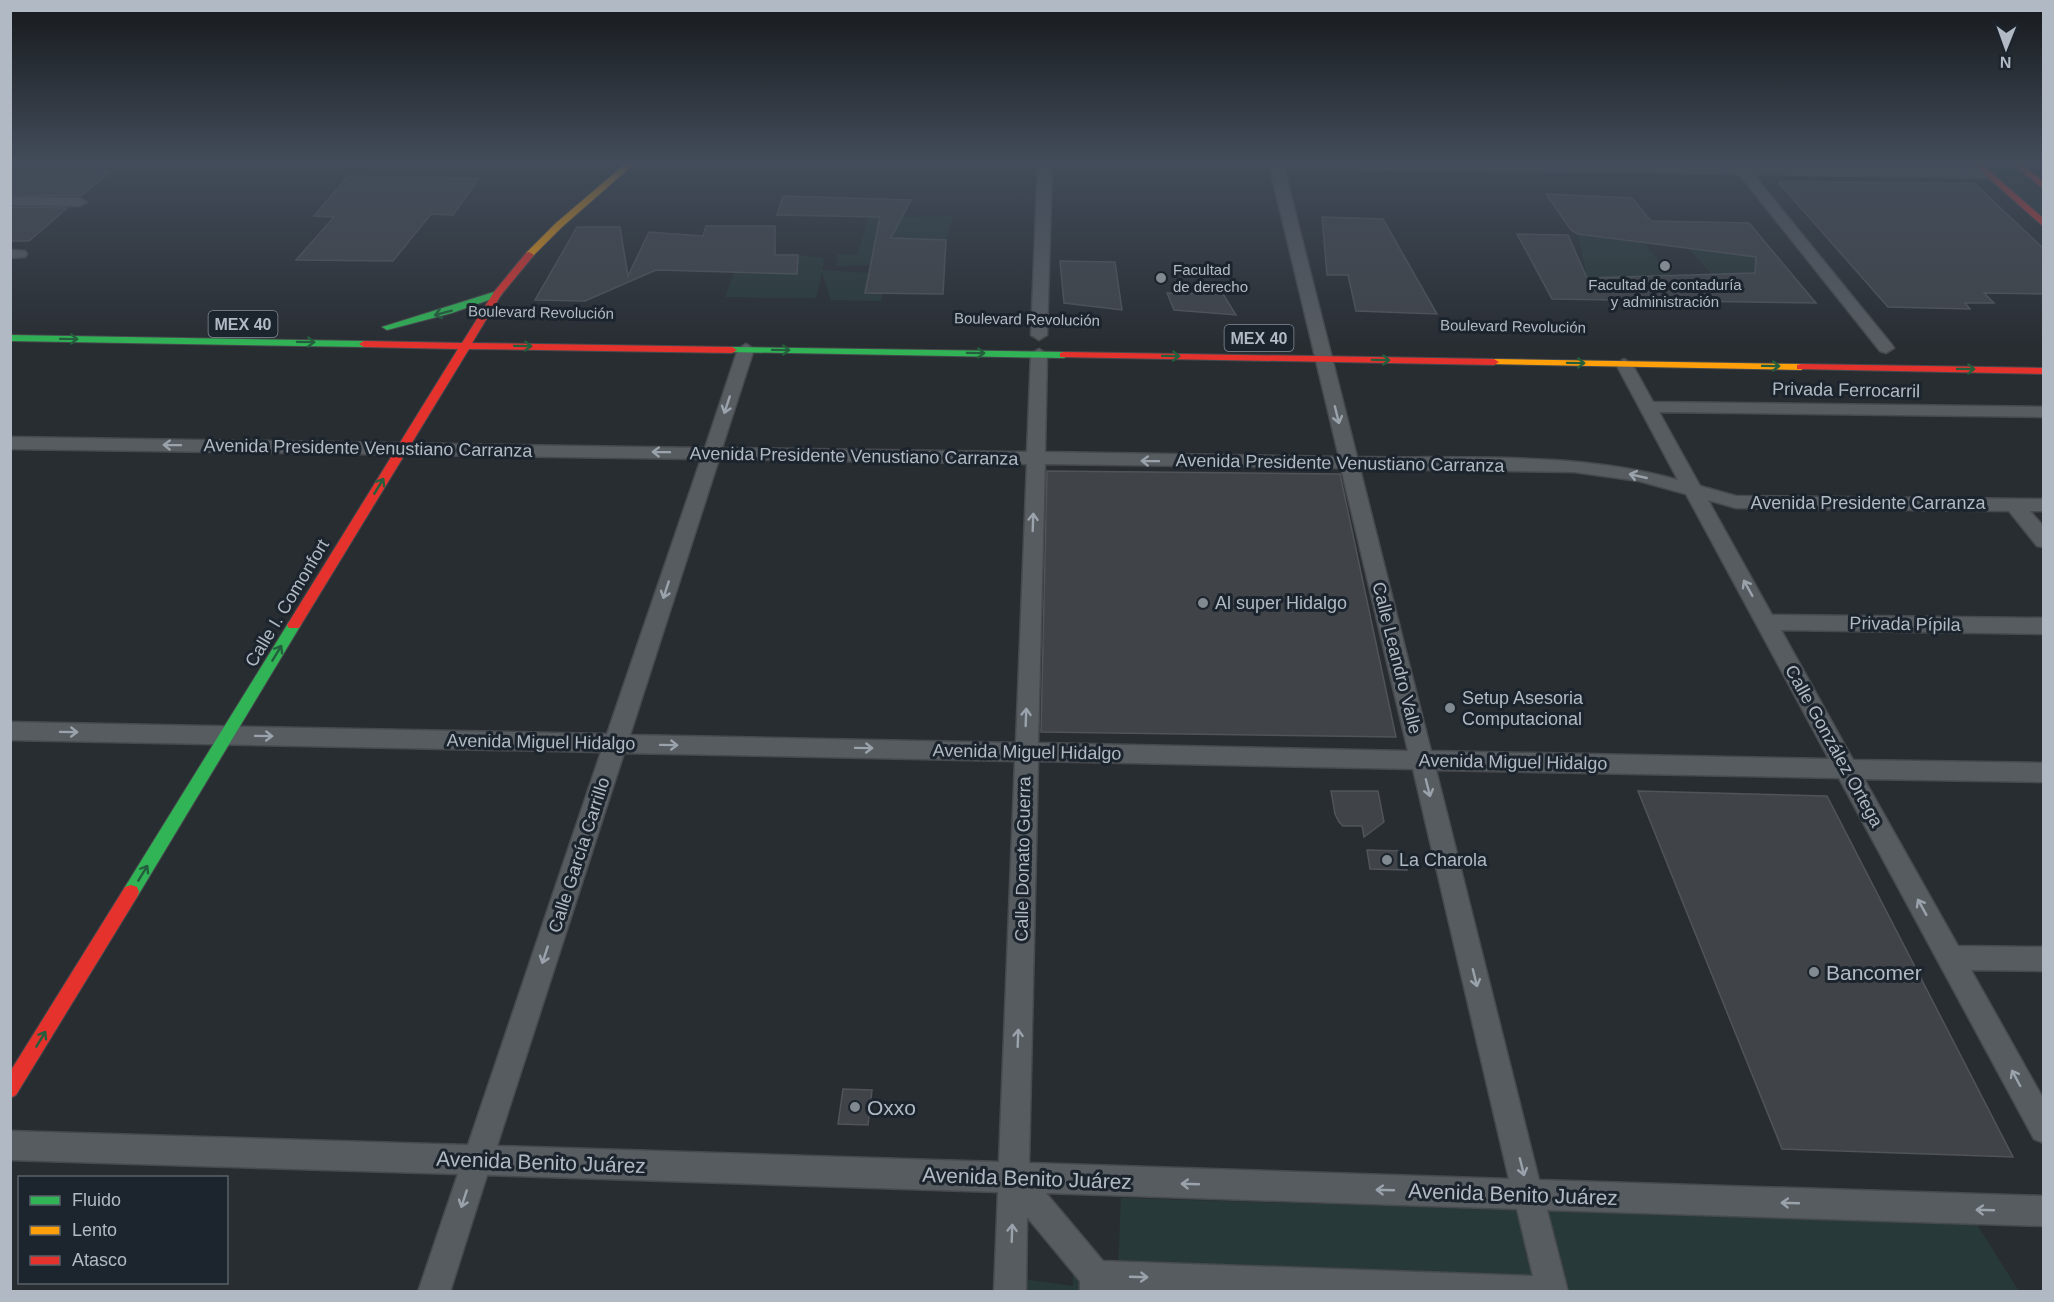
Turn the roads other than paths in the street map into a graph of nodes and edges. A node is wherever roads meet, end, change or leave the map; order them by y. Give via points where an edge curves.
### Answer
1 (560, 225) edge
2 (1043, 225) edge
3 (1291, 225) edge
4 (1789, 225) edge
5 (497, 294) junction
6 (442, 327) dead end
7 (1039, 340) junction
8 (14, 341) edge
9 (1319, 344) junction
10 (465, 345) junction
11 (1862, 348) dead end
12 (1892, 348) joint
13 (746, 350) junction
14 (1624, 364) junction
15 (2043, 371) edge
16 (1648, 407) junction
17 (2043, 412) edge
18 (10, 443) edge
19 (402, 448) junction
20 (711, 453) junction
21 (1036, 459) junction
22 (1348, 463) junction
23 (1695, 492) junction
24 (2014, 504) junction
25 (2043, 505) edge
26 (2043, 541) edge
27 (1766, 622) junction
28 (2043, 626) edge
29 (10, 731) edge
30 (227, 735) junction
31 (615, 744) junction
32 (1025, 752) junction
33 (1422, 760) junction
34 (1847, 769) junction
35 (2043, 773) edge
36 (1951, 958) junction
37 (2043, 959) edge
38 (10, 1089) edge
39 (2043, 1129) edge
40 (10, 1145) edge
41 (477, 1160) junction
42 (1014, 1178) junction
43 (1529, 1195) junction
44 (2043, 1211) edge
45 (1096, 1284) edge
46 (434, 1292) edge
47 (1010, 1292) edge
48 (1537, 1292) edge
49 (1552, 1292) edge

1 - 5 main road, Calle I. Comonfort via 518,265
2 - 7 street, Calle Donato Guerra
3 - 9 street, Calle Leandro Valle
4 - 12 street
5 -> 6 main road, Boulevard Revolución via 448,312 382,327
5 - 10 main road, Calle I. Comonfort
7 -> 9 main road, MEX 40
13 -> 7 main road, MEX 40
7 - 21 street, Calle Donato Guerra
8 -> 10 main road, MEX 40
9 -> 14 main road, MEX 40
9 -> 22 street, Calle Leandro Valle
10 -> 13 main road, MEX 40
10 - 19 main road, Calle I. Comonfort
11 - 12 main road
13 -> 20 street, Calle García Carrillo
14 -> 15 main road, MEX 40
14 - 16 street, Calle González Ortega
16 - 17 street, Privada Ferrocarril
16 - 23 street, Calle González Ortega
19 -> 18 street, Avenida Presidente Venustiano Carranza
20 -> 19 street, Avenida Presidente Venustiano Carranza
30 -> 19 main road, Calle I. Comonfort
20 - 21 street, Avenida Presidente Venustiano Carranza
20 -> 31 street, Calle García Carrillo
22 -> 21 street, Avenida Presidente Venustiano Carranza
32 -> 21 street, Calle Donato Guerra
23 -> 22 street, Avenida Presidente Venustiano Carranza via 1639,476 1574,466
22 - 33 street, Calle Leandro Valle
23 - 24 street, Avenida Presidente Carranza via 1757,503
27 -> 23 street, Calle González Ortega
24 - 25 street, Avenida Presidente Carranza
24 - 26 street
27 - 28 street, Privada Pípila
27 - 34 street, Calle González Ortega
29 -> 30 street, Avenida Miguel Hidalgo
30 -> 31 street, Avenida Miguel Hidalgo
38 -> 30 main road, Calle I. Comonfort
31 -> 32 street, Avenida Miguel Hidalgo
31 -> 41 street, Calle García Carrillo
32 - 33 street, Avenida Miguel Hidalgo
42 -> 32 street, Calle Donato Guerra
33 - 34 street, Avenida Miguel Hidalgo
33 -> 43 street, Calle Leandro Valle
34 - 35 street, Avenida Miguel Hidalgo
36 -> 34 street, Calle González Ortega
36 - 37 street
39 -> 36 street, Calle González Ortega
40 - 41 street, Avenida Benito Juárez
41 - 42 street, Avenida Benito Juárez
41 -> 46 street, Calle García Carrillo
43 -> 42 street, Avenida Benito Juárez
42 - 45 street
47 -> 42 street, Calle Donato Guerra
44 -> 43 street, Avenida Benito Juárez
43 - 49 street, Calle Leandro Valle
45 -> 48 street

